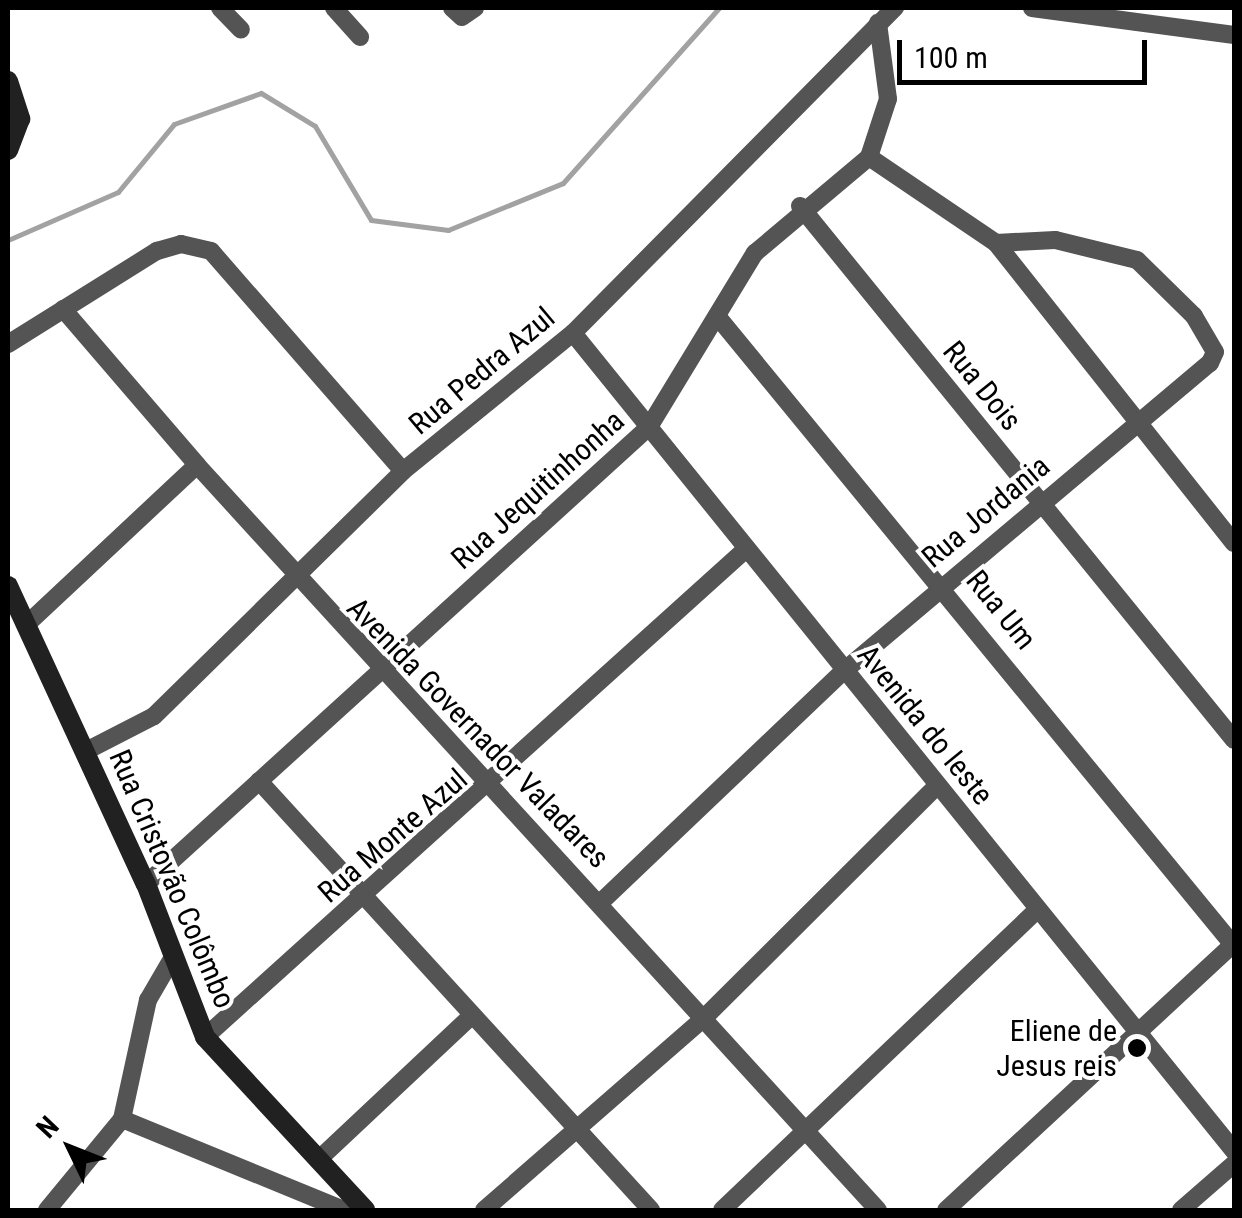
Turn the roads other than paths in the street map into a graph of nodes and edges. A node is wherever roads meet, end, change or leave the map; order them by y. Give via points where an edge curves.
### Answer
1 (220, 8) edge
2 (334, 8) edge
3 (452, 8) edge
4 (475, 8) edge
5 (895, 8) edge
6 (1032, 8) edge
7 (878, 23) junction
8 (241, 30) dead end
9 (1234, 34) edge
10 (360, 37) dead end
11 (8, 81) edge
12 (8, 150) edge
13 (869, 157) junction
14 (800, 206) junction
15 (996, 243) junction
16 (63, 309) junction
17 (717, 316) junction
18 (573, 334) junction
19 (8, 344) edge
20 (1137, 422) junction
21 (648, 427) junction
22 (197, 465) junction
23 (404, 471) junction
24 (1040, 501) junction
25 (1234, 542) edge
26 (746, 549) junction
27 (294, 582) junction
28 (944, 584) junction
29 (8, 586) edge
30 (26, 625) junction
31 (845, 670) junction
32 (382, 671) junction
33 (1234, 740) edge
34 (86, 752) junction
35 (259, 781) junction
36 (494, 785) junction
37 (938, 785) junction
38 (146, 884) junction
39 (361, 901) junction
40 (601, 902) junction
41 (1038, 909) junction
42 (1234, 944) edge
43 (173, 957) junction
44 (706, 1016) junction
45 (468, 1018) junction
46 (1135, 1029) junction
47 (205, 1037) junction
48 (122, 1120) junction
49 (575, 1131) junction
50 (806, 1132) junction
51 (1234, 1151) edge
52 (318, 1160) junction
53 (1234, 1164) edge
54 (47, 1210) edge
55 (344, 1210) edge
56 (364, 1210) edge
57 (484, 1210) edge
58 (651, 1210) edge
59 (722, 1210) edge
60 (878, 1210) edge
61 (946, 1210) edge
62 (1182, 1210) edge

1 - 8 street
2 - 10 street
3 - 4 street via 462,17
5 - 7 street, Rua Pedra Azul
6 - 9 street
7 - 13 street via 888,99
7 - 18 street, Rua Pedra Azul
11 - 12 street via 20,119
13 - 14 street, Rua Jequitinhonha
13 - 15 street
14 - 17 street, Rua Jequitinhonha via 756,253
14 - 24 street, Rua Dois
15 - 20 street
15 - 20 street, Rua Jordania via 1112,250 1150,269 1194,316 1215,352 1210,363
16 - 19 street
16 - 22 street, Avenida Governador Valadares
16 - 23 street via 181,244 220,258
17 - 21 street, Rua Jequitinhonha
17 - 28 street, Rua Um
18 - 21 street, Avenida do leste
18 - 23 street, Rua Pedra Azul
20 - 24 street, Rua Jordania
20 - 25 street
21 - 26 street, Avenida do leste
21 - 32 street, Rua Jequitinhonha
22 - 27 street, Avenida Governador Valadares
22 - 30 street
23 - 27 street, Rua Pedra Azul
24 - 28 street, Rua Jordania
24 - 33 street, Rua Dois
26 - 31 street, Avenida do leste
26 - 36 street, Rua Monte Azul
27 - 32 street, Avenida Governador Valadares
27 - 34 street, Rua Pedra Azul via 154,716
28 - 31 street, Rua Jordania
28 - 42 street, Rua Um
29 - 30 street, Rua Cristovão Colômbo
30 - 34 street, Rua Cristovão Colômbo
31 - 37 street, Avenida do leste
31 - 40 street, Rua Jordania
32 - 35 street, Rua Jequitinhonha
32 - 36 street, Avenida Governador Valadares
34 - 38 street, Rua Cristovão Colômbo
35 - 38 street, Rua Jequitinhonha
35 - 39 street
36 - 39 street, Rua Monte Azul
36 - 40 street, Avenida Governador Valadares
37 - 41 street, Avenida do leste
37 - 44 street
38 - 43 street, Rua Cristovão Colômbo
39 - 45 street
39 - 47 street, Rua Monte Azul
40 - 44 street, Avenida Governador Valadares
41 - 46 street, Avenida do leste
41 - 50 street
42 - 46 street
43 - 47 street, Rua Cristovão Colômbo
43 - 48 street via 148,1000
44 - 49 street
44 - 50 street, Avenida Governador Valadares
45 - 49 street
45 - 52 street
46 - 51 street, Avenida do leste
46 - 61 street
47 - 52 street, Rua Cristovão Colômbo
48 - 54 street
48 - 55 street
49 - 57 street
49 - 58 street
50 - 59 street
50 - 60 street, Avenida Governador Valadares
52 - 56 street, Rua Cristovão Colômbo
53 - 62 street

